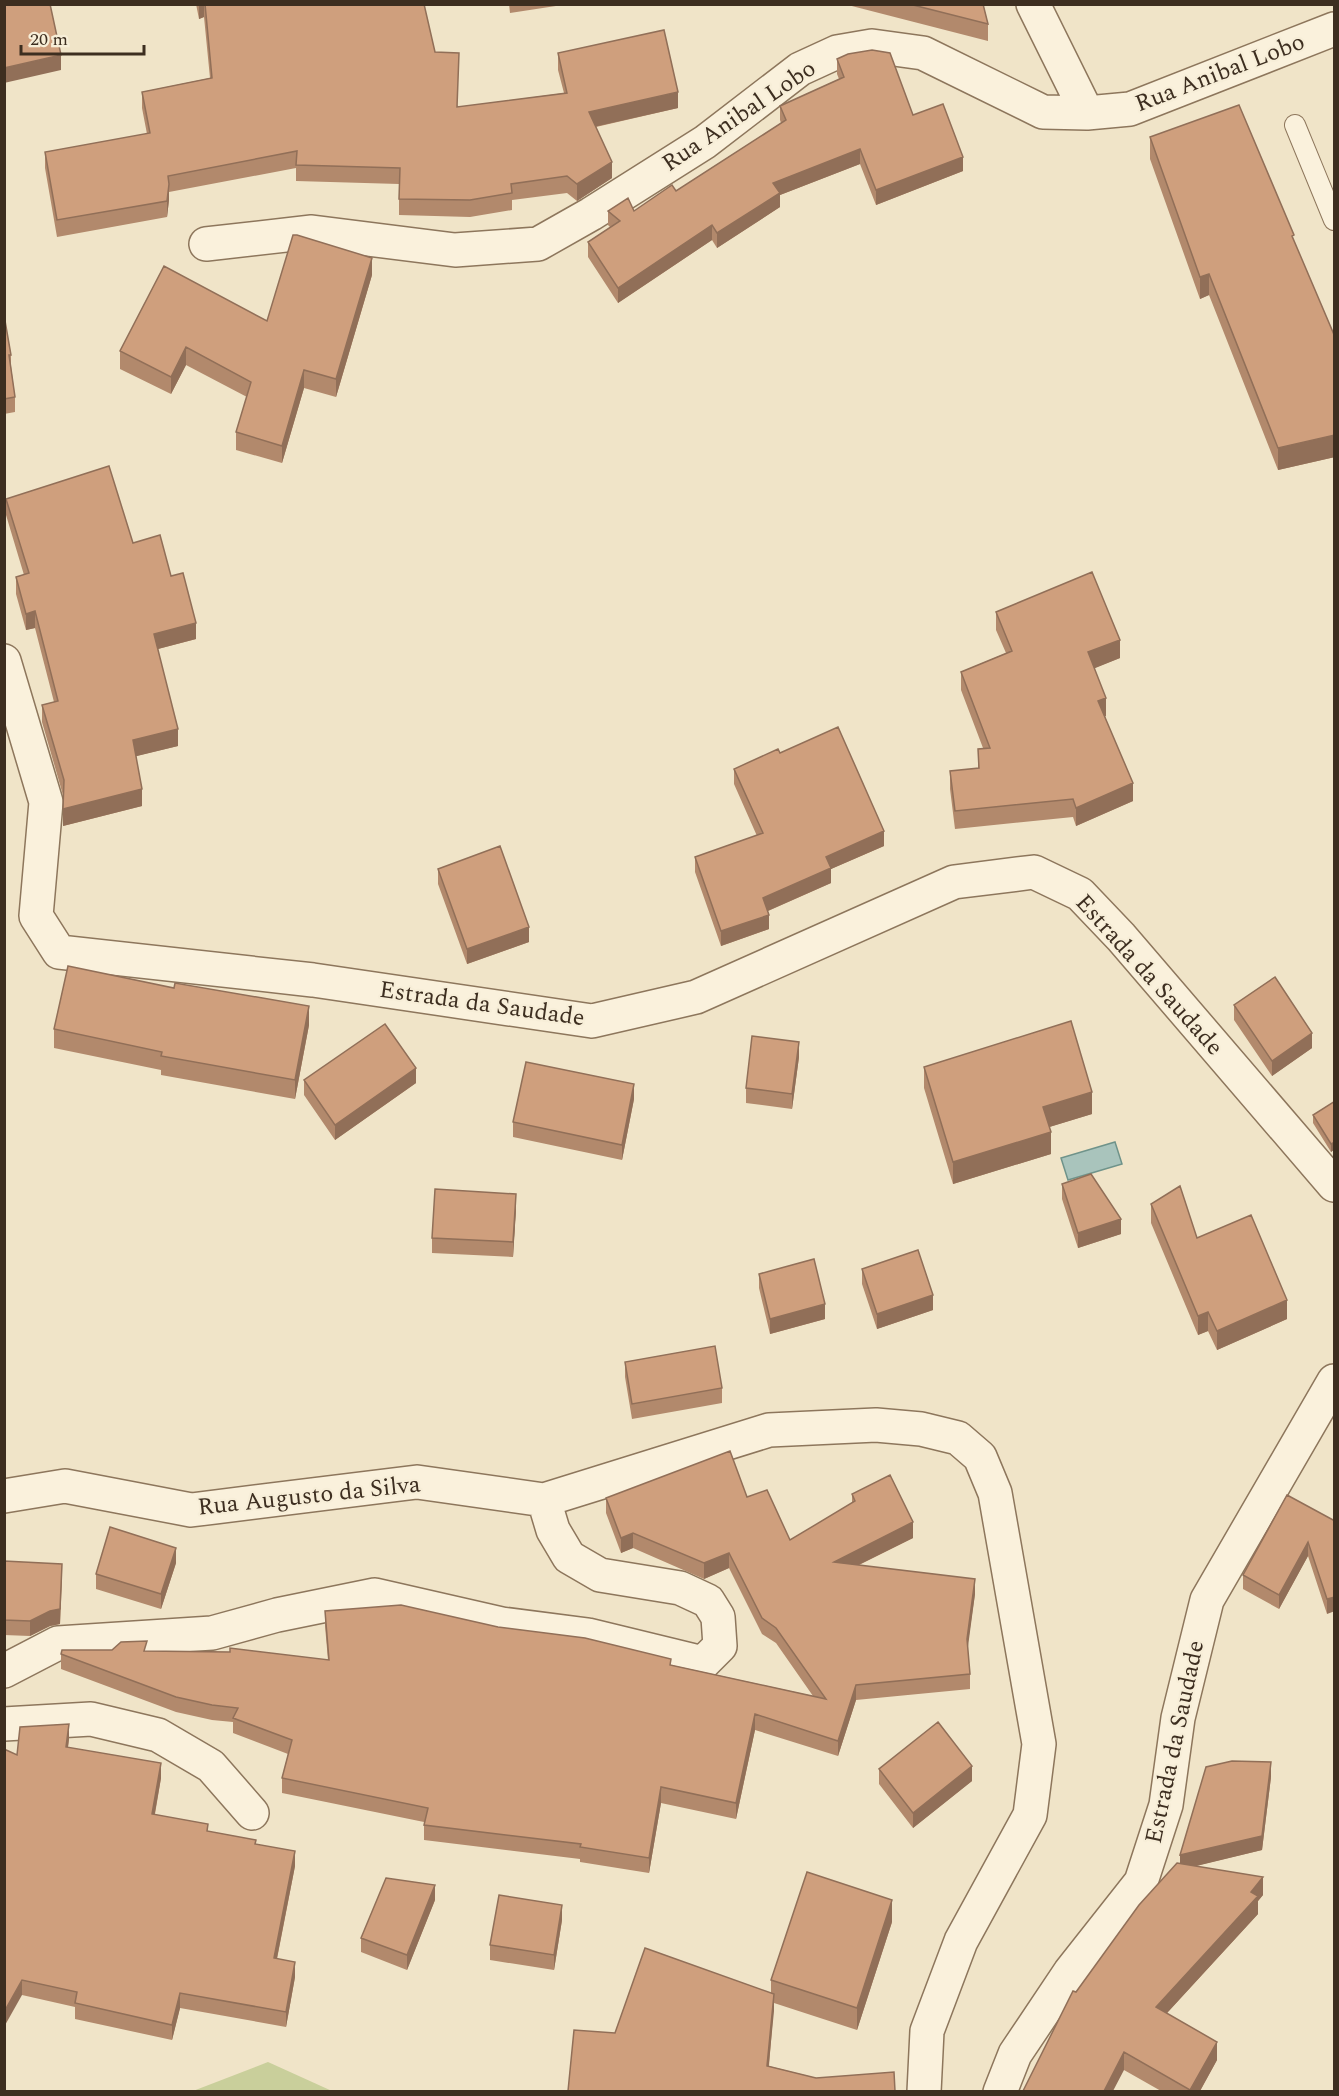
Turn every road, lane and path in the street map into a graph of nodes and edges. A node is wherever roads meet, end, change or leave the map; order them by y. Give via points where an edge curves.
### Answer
1 (1033, 4) edge
2 (1335, 29) edge
3 (1087, 113) junction
4 (1295, 125) dead end
5 (1335, 220) edge
6 (206, 244) dead end
7 (4, 661) edge
8 (1335, 1185) edge
9 (1335, 1382) edge
10 (4, 1496) edge
11 (544, 1500) junction
12 (4, 1671) edge
13 (4, 1724) edge
14 (252, 1813) dead end
15 (924, 2091) edge
16 (1000, 2091) edge

1 - 3 street
2 - 3 street, Rua Anibal Lobo via 1130,109
3 - 6 street, Rua Anibal Lobo via 1043,112 923,53 872,46 837,52 800,69 705,142 538,243 455,250 312,231
4 - 5 lane
7 - 8 street, Estrada da Saudade via 46,802 36,916 59,952 313,980 592,1021 696,997 954,882 1034,872 1080,894
9 - 16 street, Estrada da Saudade via 1207,1600 1178,1718 1166,1805 1141,1882 1070,1972 1015,2054
10 - 11 street, Rua Augusto da Silva via 65,1486 191,1510 417,1482
11 - 12 street via 553,1530 569,1557 600,1575 680,1588 708,1601 718,1617 720,1646 703,1663 588,1635 502,1624 375,1595 212,1633 58,1642
11 - 15 street via 769,1430 876,1425 921,1428 958,1438 980,1457 995,1493 1039,1744 1029,1815 962,1941 927,2031
13 - 14 street via 92,1719 158,1735 211,1766

